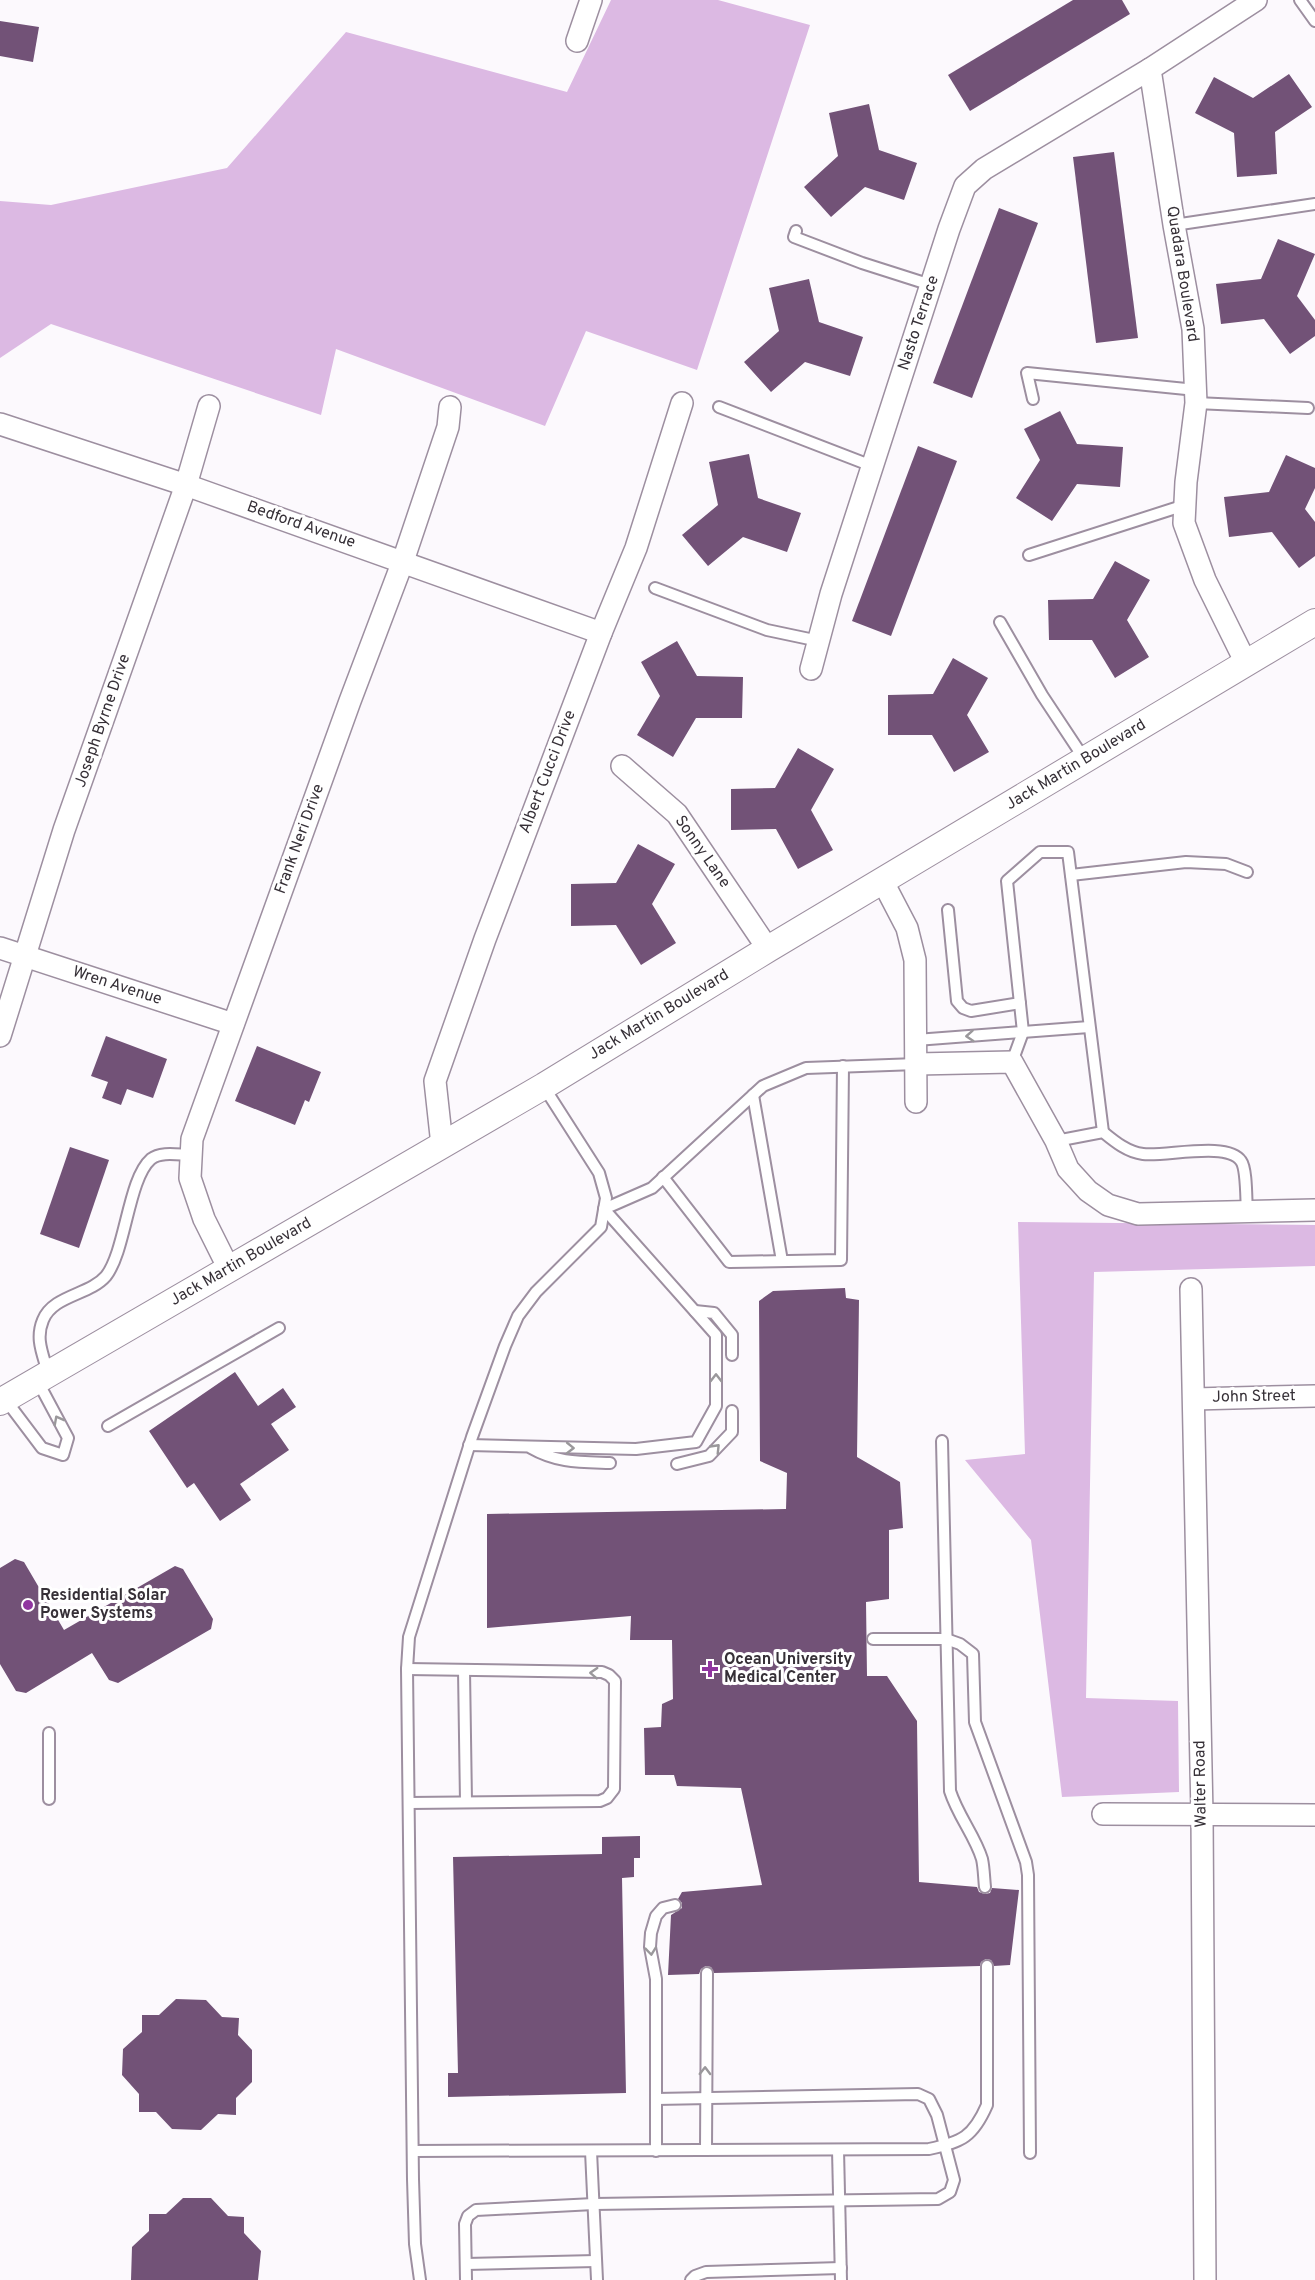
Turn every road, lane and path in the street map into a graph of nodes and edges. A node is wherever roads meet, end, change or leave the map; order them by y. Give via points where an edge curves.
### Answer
1 (591, 0) edge
2 (1256, 0) edge
3 (1300, 0) edge
4 (1315, 21) edge
5 (577, 41) dead end
6 (1150, 69) junction
7 (1315, 204) edge
8 (1174, 225) junction
9 (796, 231) dead end
10 (931, 285) junction
11 (1196, 397) junction
12 (1033, 399) dead end
13 (682, 403) dead end
14 (209, 406) dead end
15 (450, 407) dead end
16 (719, 407) dead end
17 (1308, 408) dead end
18 (0, 424) edge
19 (872, 466) junction
20 (186, 485) junction
21 (1185, 505) junction
22 (1029, 555) dead end
23 (404, 561) junction
24 (656, 588) dead end
25 (1000, 622) dead end
26 (1315, 622) edge
27 (601, 633) junction
28 (819, 641) junction
29 (1246, 663) junction
30 (812, 669) dead end
31 (1086, 760) junction
32 (622, 766) dead end
33 (1246, 872) dead end
34 (1071, 875) junction
35 (883, 882) junction
36 (948, 910) dead end
37 (0, 948) edge
38 (768, 949) junction
39 (25, 956) junction
40 (1020, 1003) junction
41 (233, 1024) junction
42 (1089, 1027) junction
43 (1023, 1032) junction
44 (0, 1036) edge
45 (916, 1040) junction
46 (1012, 1062) junction
47 (917, 1064) junction
48 (843, 1066) junction
49 (543, 1086) junction
50 (753, 1095) junction
51 (916, 1102) dead end
52 (1103, 1132) junction
53 (1056, 1141) junction
54 (442, 1145) junction
55 (191, 1155) junction
56 (663, 1178) junction
57 (604, 1209) junction
58 (1315, 1210) edge
59 (1247, 1212) junction
60 (782, 1261) junction
61 (229, 1269) junction
62 (1191, 1289) dead end
63 (694, 1311) junction
64 (279, 1328) dead end
65 (732, 1355) dead end
66 (42, 1377) junction
67 (1315, 1396) edge
68 (1194, 1399) junction
69 (2, 1400) edge
70 (732, 1412) dead end
71 (108, 1426) dead end
72 (942, 1441) dead end
73 (469, 1445) junction
74 (528, 1447) junction
75 (610, 1463) dead end
76 (677, 1464) dead end
77 (873, 1639) dead end
78 (946, 1639) junction
79 (407, 1670) junction
80 (464, 1670) junction
81 (49, 1732) dead end
82 (50, 1799) dead end
83 (466, 1802) junction
84 (409, 1803) junction
85 (1103, 1814) dead end
86 (1202, 1815) junction
87 (1315, 1815) edge
88 (985, 1887) dead end
89 (675, 1905) dead end
90 (987, 1966) dead end
91 (707, 1973) dead end
92 (705, 2098) junction
93 (656, 2099) junction
94 (945, 2146) junction
95 (706, 2150) junction
96 (838, 2150) junction
97 (413, 2151) junction
98 (591, 2151) junction
99 (656, 2151) junction
100 (1030, 2153) dead end
101 (839, 2199) junction
102 (594, 2204) junction
103 (596, 2261) junction
104 (466, 2264) junction
105 (840, 2268) junction
106 (420, 2280) edge
107 (466, 2280) edge
108 (597, 2280) edge
109 (691, 2280) edge
110 (841, 2280) edge
111 (1205, 2280) edge

1 - 5 street
2 - 6 street
3 - 4 lane
6 - 8 street, Quadara Boulevard
6 - 10 street, Nasto Terrace via 984,169 965,186
7 - 8 lane
8 - 11 street, Quadara Boulevard via 1193,329
9 - 10 lane via 794,237
10 - 19 street, Nasto Terrace
11 - 12 lane via 1027,373
11 - 17 lane
11 - 21 street, Quadara Boulevard
13 - 27 street, Albert Cucci Drive via 636,548
14 - 20 street, Joseph Byrne Drive
15 - 23 street, Frank Neri Drive via 448,427
16 - 19 lane
18 - 20 street, Bedford Avenue
19 - 28 street, Nasto Terrace
20 - 23 street, Bedford Avenue
20 - 39 street, Joseph Byrne Drive via 64,830
21 - 22 lane
21 - 29 street, Quadara Boulevard via 1184,524 1205,580
23 - 27 street, Bedford Avenue
23 - 41 street, Frank Neri Drive
24 - 28 lane via 767,630
25 - 31 lane
26 - 29 street, Jack Martin Boulevard
27 - 54 street, Albert Cucci Drive via 435,1081
28 - 30 street, Nasto Terrace
29 - 31 street, Jack Martin Boulevard
31 - 35 street, Jack Martin Boulevard
32 - 38 street, Sonny Lane via 677,814
33 - 34 lane via 1226,864 1186,862
34 - 40 lane via 1068,852 1040,852 1007,881
34 - 42 lane
35 - 38 street, Jack Martin Boulevard
35 - 45 street via 907,928 915,960
36 - 40 lane via 957,1001 971,1011
37 - 39 street, Wren Avenue
38 - 49 street, Jack Martin Boulevard
39 - 41 street, Wren Avenue
39 - 44 street, Joseph Byrne Drive
40 - 43 lane
41 - 55 street, Frank Neri Drive via 192,1138
42 - 43 lane
42 - 52 lane
43 -> 45 lane
43 - 46 lane
45 - 47 street
46 - 47 street
46 - 53 street
47 - 48 lane
47 - 51 street
48 - 50 lane via 806,1068 764,1086
48 - 60 lane via 841,1260
49 - 54 street, Jack Martin Boulevard
49 - 57 lane via 599,1173 606,1198
50 - 56 lane
50 - 60 lane
52 - 53 lane
52 - 59 lane via 1119,1146 1142,1154 1221,1151 1235,1155 1243,1163
53 - 59 street via 1068,1169 1108,1205 1138,1214
54 - 61 street, Jack Martin Boulevard
55 - 61 street, Frank Neri Drive via 190,1178 204,1219
55 - 66 lane via 164,1154 151,1159 140,1178 106,1275 56,1305 44,1317 38,1334
56 - 57 lane via 652,1188
56 - 60 lane via 729,1262
57 - 63 lane
57 - 73 lane via 602,1227 536,1292 518,1316
58 - 59 street
61 - 66 street, Jack Martin Boulevard
62 - 68 street, Walter Road
63 - 65 lane via 714,1314 732,1335
74 -> 63 lane via 636,1449 696,1442 716,1406 716,1335
64 - 71 lane
66 - 69 street, Jack Martin Boulevard
69 -> 66 lane via 42,1448 63,1455 68,1438
67 - 68 street, John Street
68 - 86 street, Walter Road
76 -> 70 lane via 709,1456 732,1432
72 - 78 lane
73 - 74 lane
73 - 79 lane via 417,1605 409,1637
74 - 75 lane via 547,1457
77 - 78 lane
78 - 88 lane via 950,1791 955,1809 980,1854
78 - 100 lane via 973,1654 975,1722 1028,1869
79 - 80 lane
79 - 84 lane
80 - 83 lane
83 -> 80 lane via 600,1801 607,1797 614,1789 615,1681 602,1672
81 - 82 lane
83 - 84 lane
84 - 97 lane
85 - 86 street
86 - 87 street
86 - 111 street, Walter Road
89 -> 93 lane via 663,1908 656,1916 651,1933 656,1979
90 - 94 lane via 987,2105 970,2134
92 -> 91 lane
92 - 93 lane
92 - 94 lane via 918,2094 929,2099
92 - 95 lane
93 - 99 lane
94 - 96 lane
94 - 101 lane via 954,2180 950,2192 938,2199
95 - 96 lane
95 - 99 lane
96 - 101 lane
97 - 98 lane
97 - 106 lane via 415,2244
98 - 99 lane
98 - 102 lane
101 - 102 lane
101 - 105 lane
102 - 103 lane
102 - 104 lane via 476,2210 465,2224
103 - 104 lane
103 - 108 lane
104 - 107 lane
105 - 109 lane via 706,2272
105 - 110 lane

